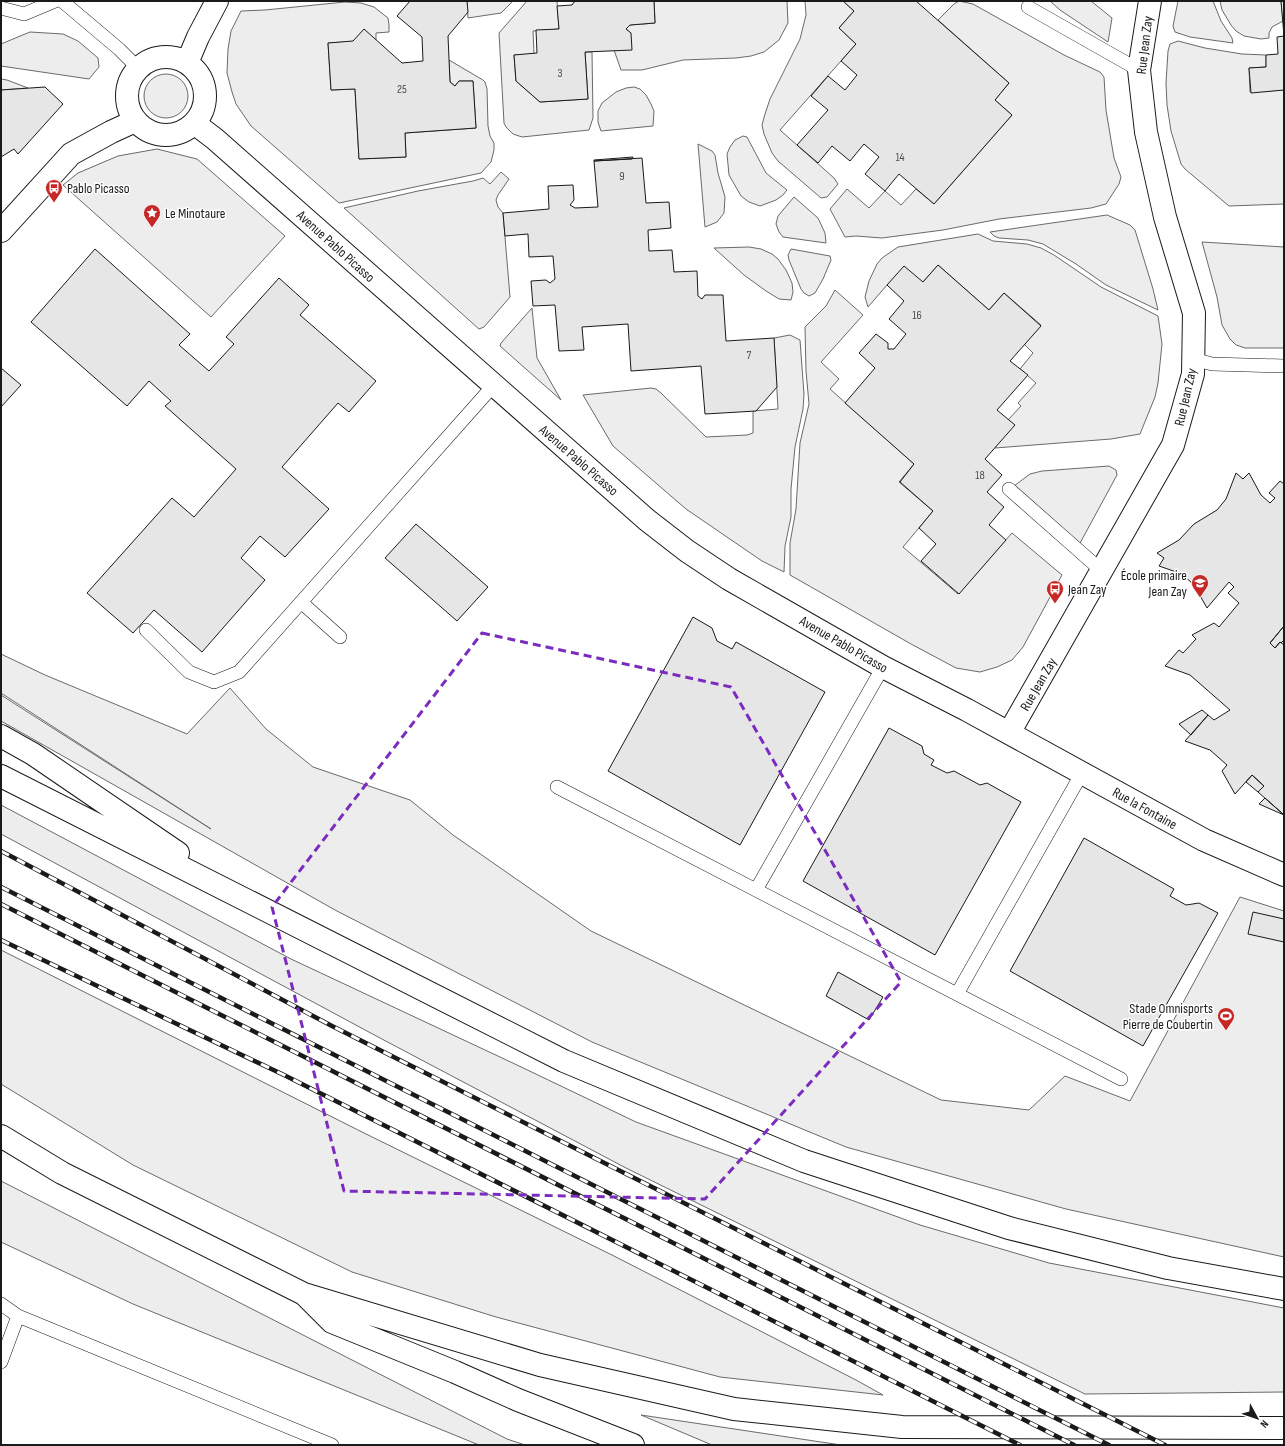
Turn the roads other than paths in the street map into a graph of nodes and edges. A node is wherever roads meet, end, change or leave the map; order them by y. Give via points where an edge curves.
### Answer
1 (55, 1) edge
2 (62, 1) edge
3 (217, 1) edge
4 (1150, 1) edge
5 (1028, 7) dead end
6 (1, 8) edge
7 (187, 62) junction
8 (138, 68) junction
9 (1139, 70) junction
10 (135, 121) junction
11 (194, 123) junction
12 (1, 232) edge
13 (1193, 359) junction
14 (1284, 366) edge
15 (493, 386) junction
16 (1009, 489) dead end
17 (1102, 571) junction
18 (301, 602) junction
19 (146, 630) dead end
20 (340, 637) dead end
21 (883, 667) junction
22 (1009, 733) junction
23 (1, 736) edge
24 (1082, 773) junction
25 (1, 776) edge
26 (557, 786) dead end
27 (1284, 875) edge
28 (756, 890) junction
29 (252, 904) junction
30 (957, 994) junction
31 (1121, 1079) dead end
32 (1, 1136) edge
33 (1284, 1289) edge
34 (304, 1294) junction
35 (1, 1304) edge
36 (18, 1316) junction
37 (1, 1362) edge
38 (1284, 1428) edge
39 (332, 1445) edge
40 (633, 1445) edge

1 - 6 lane via 24,14
2 - 8 lane
3 - 7 main road
4 - 9 main road, Rue Jean Zay
5 - 9 lane
7 - 8 main road via 179,58 161,56
7 - 11 main road via 197,72 203,84 205,98 202,112
8 - 10 main road via 130,80 126,94 128,108
9 - 13 main road, Rue Jean Zay via 1146,132 1165,217 1194,314
10 - 11 main road via 148,131 164,135 175,134
10 - 12 main road via 71,154
11 - 15 main road, Avenue Pablo Picasso via 221,144
13 - 14 lane via 1212,364
13 - 17 main road, Rue Jean Zay via 1193,374 1173,445
15 - 18 lane
15 - 21 main road, Avenue Pablo Picasso via 647,520 687,551 729,579
16 - 17 lane
17 - 22 main road, Rue Jean Zay
18 - 19 lane via 239,672 214,682 189,672
18 - 20 lane
21 - 22 main road, Avenue Pablo Picasso
21 - 28 lane
22 - 24 main road, Rue la Fontaine
23 - 29 main road via 33,754
24 - 27 main road, Rue la Fontaine via 1204,840
24 - 30 lane
25 - 29 main road
26 - 28 lane
28 - 30 lane
29 - 33 main road via 564,1061 804,1161 1008,1228 1168,1268
30 - 31 lane
32 - 34 main road via 62,1173
34 - 38 main road via 540,1365 734,1409 902,1428
34 - 40 main road via 332,1322
35 - 36 lane
36 - 37 lane
36 - 39 lane

